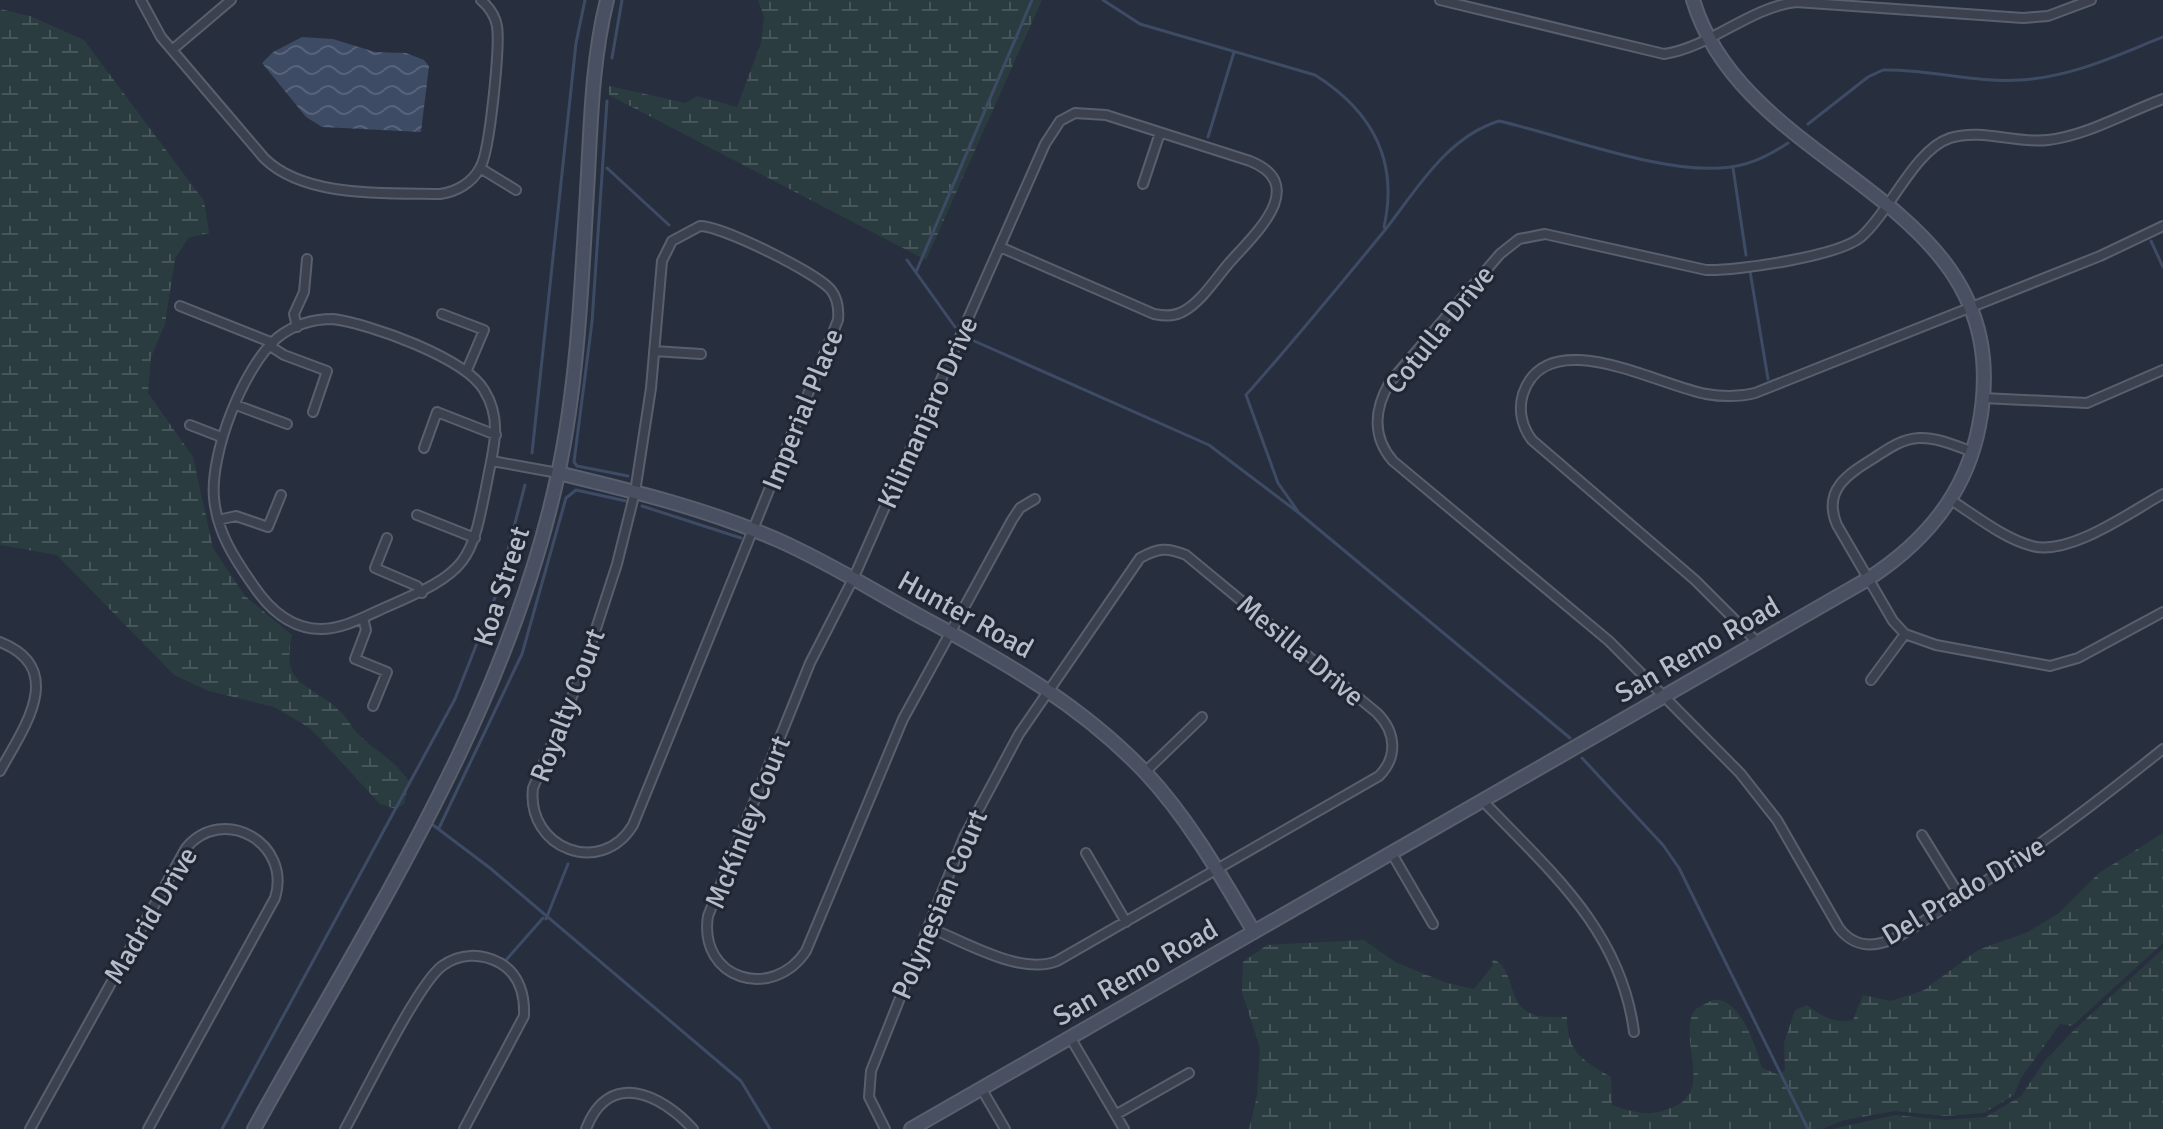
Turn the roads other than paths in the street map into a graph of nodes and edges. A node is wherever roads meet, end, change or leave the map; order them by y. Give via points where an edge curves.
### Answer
1 (141, 0) edge
2 (231, 0) edge
3 (481, 0) edge
4 (607, 0) edge
5 (1440, 0) edge
6 (1693, 0) edge
7 (2091, 0) edge
8 (1707, 37) junction
9 (172, 50) junction
10 (2163, 99) edge
11 (1160, 133) junction
12 (480, 168) junction
13 (1143, 184) dead end
14 (516, 190) dead end
15 (1889, 205) junction
16 (2163, 226) edge
17 (1000, 247) junction
18 (307, 259) dead end
19 (180, 306) dead end
20 (1969, 309) junction
21 (442, 314) dead end
22 (297, 327) junction
23 (271, 344) junction
24 (654, 351) junction
25 (701, 354) dead end
26 (467, 370) junction
27 (2163, 370) edge
28 (1983, 398) junction
29 (236, 405) junction
30 (313, 412) dead end
31 (287, 424) dead end
32 (190, 425) dead end
33 (496, 435) junction
34 (221, 437) junction
35 (424, 448) dead end
36 (1973, 452) junction
37 (492, 461) junction
38 (558, 473) junction
39 (635, 492) junction
40 (2163, 494) edge
41 (281, 495) dead end
42 (1035, 499) dead end
43 (1951, 500) junction
44 (417, 515) dead end
45 (218, 520) junction
46 (753, 530) junction
47 (387, 538) dead end
48 (475, 538) junction
49 (854, 577) junction
50 (1868, 579) junction
51 (422, 593) junction
52 (2163, 612) edge
53 (363, 618) junction
54 (949, 632) junction
55 (1905, 634) junction
56 (0, 642) edge
57 (1757, 642) junction
58 (1871, 680) dead end
59 (1049, 689) junction
60 (1664, 696) junction
61 (373, 706) dead end
62 (1202, 717) dead end
63 (2163, 749) edge
64 (0, 771) edge
65 (1145, 772) junction
66 (1482, 800) junction
67 (1922, 835) dead end
68 (1391, 852) junction
69 (1086, 853) dead end
70 (1217, 870) junction
71 (1961, 898) junction
72 (1126, 922) junction
73 (1433, 924) dead end
74 (928, 927) junction
75 (1254, 932) junction
76 (1634, 1032) dead end
77 (1070, 1037) junction
78 (1189, 1073) dead end
79 (981, 1088) junction
80 (1117, 1114) junction
81 (30, 1129) edge
82 (148, 1129) edge
83 (254, 1129) edge
84 (345, 1129) edge
85 (464, 1129) edge
86 (586, 1129) edge
87 (693, 1129) edge
88 (885, 1129) edge
89 (911, 1129) edge
90 (1005, 1129) edge
91 (1124, 1129) edge

1 - 9 street
2 - 9 street
3 - 12 street via 494,16 498,36 487,147
4 - 38 street, Koa Street via 592,109 576,352
5 - 8 street via 1650,52 1679,51
6 - 8 street, San Remo Road
7 - 8 street via 2048,16 2023,18 1796,2 1770,7
8 - 15 street, San Remo Road via 1743,90
9 - 12 street via 264,158 296,180 325,188 440,194 461,187
10 - 15 street, Cotulla Drive via 2072,135 2045,140 1971,134 1950,138 1924,157
11 - 13 street
11 - 17 street, Kilimanjaro Drive via 1091,112 1060,121
11 - 17 street, Kilimanjaro Drive via 1260,165 1276,188 1274,208 1264,223 1185,311 1154,314
12 - 14 street
15 - 20 street, San Remo Road via 1936,250
15 - 60 street, Cotulla Drive via 1846,247 1726,270 1688,267 1551,234 1526,236 1500,254 1384,392 1377,423 1381,443 1393,461 1609,641
16 - 20 street
17 - 49 street, Kilimanjaro Drive
18 - 22 street via 304,292 294,314
19 - 23 street
20 - 28 street, San Remo Road via 1981,355
20 - 57 street via 1744,396 1706,394 1573,358 1548,363 1529,382 1521,416 1535,444 1695,580
21 - 26 street via 484,330
22 - 23 street
22 - 26 street via 327,319 349,322
23 - 29 street
23 - 30 street via 284,355 327,371
24 - 25 street
24 - 39 street, Imperial Place
24 - 46 street, Imperial Place via 664,254 672,241 693,228 721,229 815,278 834,294 836,328
26 - 33 street via 489,399
27 - 28 street via 2087,403
28 - 36 street, San Remo Road
29 - 31 street
29 - 34 street
32 - 34 street
33 - 35 street via 437,412
33 - 37 street
34 - 45 street via 213,475
36 - 43 street, San Remo Road
36 - 50 street via 1911,439 1841,480 1832,499 1833,516
37 - 38 street
37 - 48 street
38 - 39 street, Hunter Road
38 - 83 street, Koa Street via 528,588 481,711
39 - 46 street, Hunter Road
39 - 46 street, Royalty Court via 592,644 533,788 532,807 539,824 565,848 599,851 620,841 633,825
40 - 43 street via 2077,540 2050,547 2016,539
41 - 45 street via 268,527 236,516
42 - 54 street, McKinley Court via 1012,520
43 - 50 street, San Remo Road via 1912,547
44 - 48 street
45 - 53 street via 234,558 279,615 317,629
46 - 49 street, Hunter Road
47 - 51 street via 375,568
48 - 51 street via 453,573
49 - 54 street, Hunter Road
49 - 54 street, McKinley Court via 810,663 708,916 712,950 733,973 771,979 794,967 806,951 897,733
50 - 55 street
50 - 57 street, San Remo Road
51 - 53 street
52 - 55 street via 2078,658 2050,666 1936,645
53 - 61 street via 366,630 355,659 387,672
54 - 59 street, Hunter Road
55 - 58 street
56 - 64 street via 26,660 37,687 31,715
57 - 60 street, San Remo Road
59 - 65 street, Hunter Road
59 - 70 street, Mesilla Drive via 1140,558 1171,548 1206,571 1384,720 1393,751 1379,776
59 - 74 street, Polynesian Court via 980,803
60 - 66 street, San Remo Road
60 - 71 street, Del Prado Drive via 1765,803 1848,937 1863,944 1882,943
62 - 65 street
63 - 71 street, Del Prado Drive via 2026,857
65 - 70 street, Hunter Road
66 - 68 street, San Remo Road
66 - 76 street via 1585,908 1630,1000
67 - 71 street
68 - 73 street
68 - 75 street, San Remo Road
69 - 72 street
70 - 72 street
70 - 75 street, Hunter Road
72 - 74 street via 1073,954 1037,967
74 - 88 street, Polynesian Court via 871,1071 869,1097
75 - 77 street, San Remo Road
77 - 79 street, San Remo Road
77 - 80 street
78 - 80 street
79 - 89 street, San Remo Road
79 - 90 street
80 - 91 street
81 - 82 street, Madrid Drive via 186,848 209,831 240,830 271,854 278,890
84 - 85 street via 431,977 456,958 475,956 496,962 515,977 524,1016
86 - 87 street via 603,1103 631,1092 665,1102

